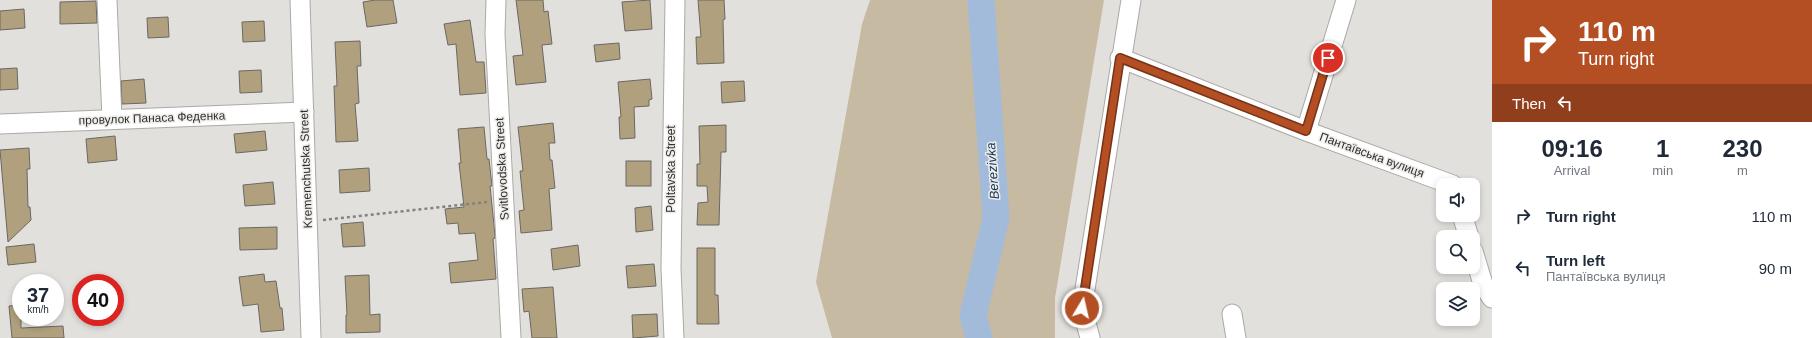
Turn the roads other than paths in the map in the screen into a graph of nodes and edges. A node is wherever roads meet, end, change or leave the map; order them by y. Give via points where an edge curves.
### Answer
1 (107, 0) edge
2 (300, 0) edge
3 (496, 0) edge
4 (675, 0) edge
5 (1131, 0) edge
6 (1346, 0) edge
7 (1120, 58) junction
8 (304, 112) junction
9 (112, 120) junction
10 (0, 124) edge
11 (1306, 131) junction
12 (1436, 179) edge
13 (1480, 270) edge
14 (1488, 291) edge
15 (1232, 314) dead end
16 (311, 338) edge
17 (511, 338) edge
18 (674, 338) edge
19 (1090, 338) edge
20 (1236, 338) edge

1 - 9 street
2 - 8 street, Kremenchutska Street
3 - 17 street, Svitlovodska Street via 495,34
4 - 18 street, Poltavska Street via 671,268
5 - 7 street
6 - 11 street, Пантаївська вулиця
7 - 11 street
7 - 19 street via 1082,308
8 - 9 street, провулок Панаса Феденка
8 - 16 street, Kremenchutska Street
9 - 10 street, провулок Панаса Феденка
11 - 12 street, Пантаївська вулиця
13 - 14 street
15 - 20 street

